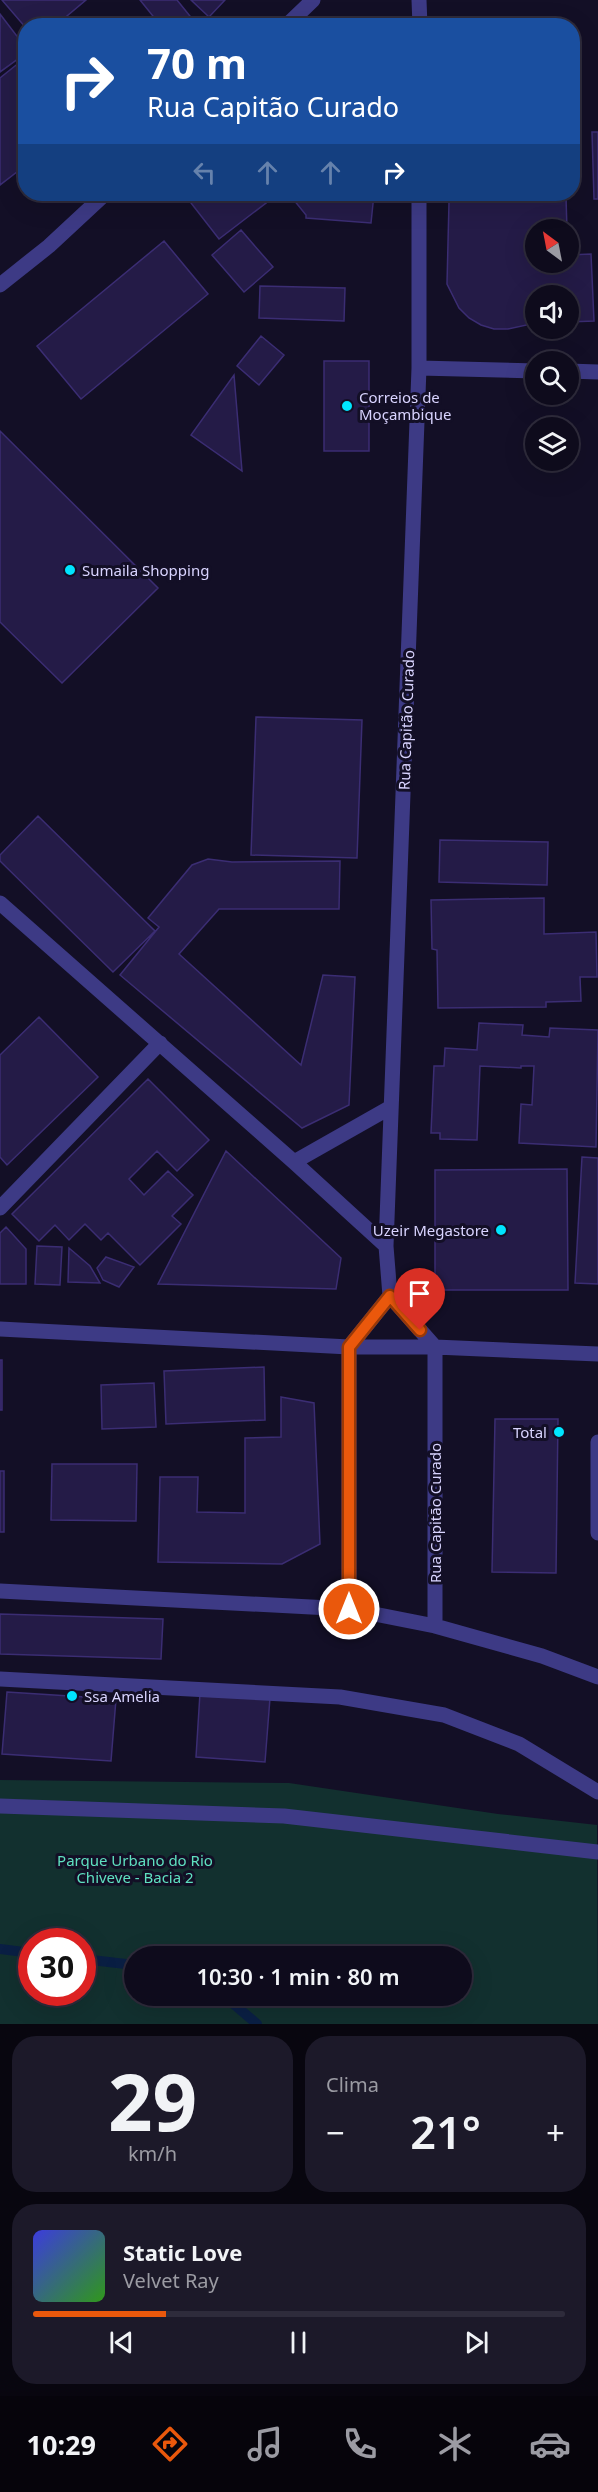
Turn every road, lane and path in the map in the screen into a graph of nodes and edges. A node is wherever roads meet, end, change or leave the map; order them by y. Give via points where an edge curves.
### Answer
1 (313, 0) edge
2 (419, 0) edge
3 (294, 18) edge
4 (420, 18) edge
5 (97, 201) edge
6 (419, 201) edge
7 (0, 285) edge
8 (419, 368) junction
9 (525, 371) edge
10 (579, 371) edge
11 (598, 372) edge
12 (0, 903) edge
13 (160, 1043) junction
14 (391, 1107) junction
15 (294, 1162) junction
16 (0, 1208) edge
17 (386, 1246) junction
18 (390, 1296) junction
19 (0, 1329) edge
20 (349, 1347) junction
21 (435, 1347) junction
22 (598, 1354) edge
23 (598, 1442) edge
24 (598, 1533) edge
25 (0, 1591) edge
26 (349, 1609) junction
27 (435, 1626) junction
28 (598, 1677) edge
29 (0, 1679) edge
30 (598, 1792) edge
31 (0, 1806) edge
32 (598, 1852) edge

1 - 3 street
2 - 4 street
5 - 7 street
6 - 8 street, Rua Capitão Curado
8 - 9 street
8 - 14 street, Rua Capitão Curado
10 - 11 street
12 - 13 street
13 - 15 street
13 - 16 street
14 - 15 street
14 - 17 street, Rua Capitão Curado
15 - 17 street
17 - 18 street, Rua Capitão Curado
18 - 20 street
18 - 21 street
19 - 20 street
20 - 21 street
20 - 26 street
21 - 22 street
21 - 27 street, Rua Capitão Curado
23 - 24 street
25 - 26 street
26 - 27 street
27 - 28 street via 542,1656
29 - 30 street via 340,1696 444,1715 519,1744
31 - 32 street via 284,1816

